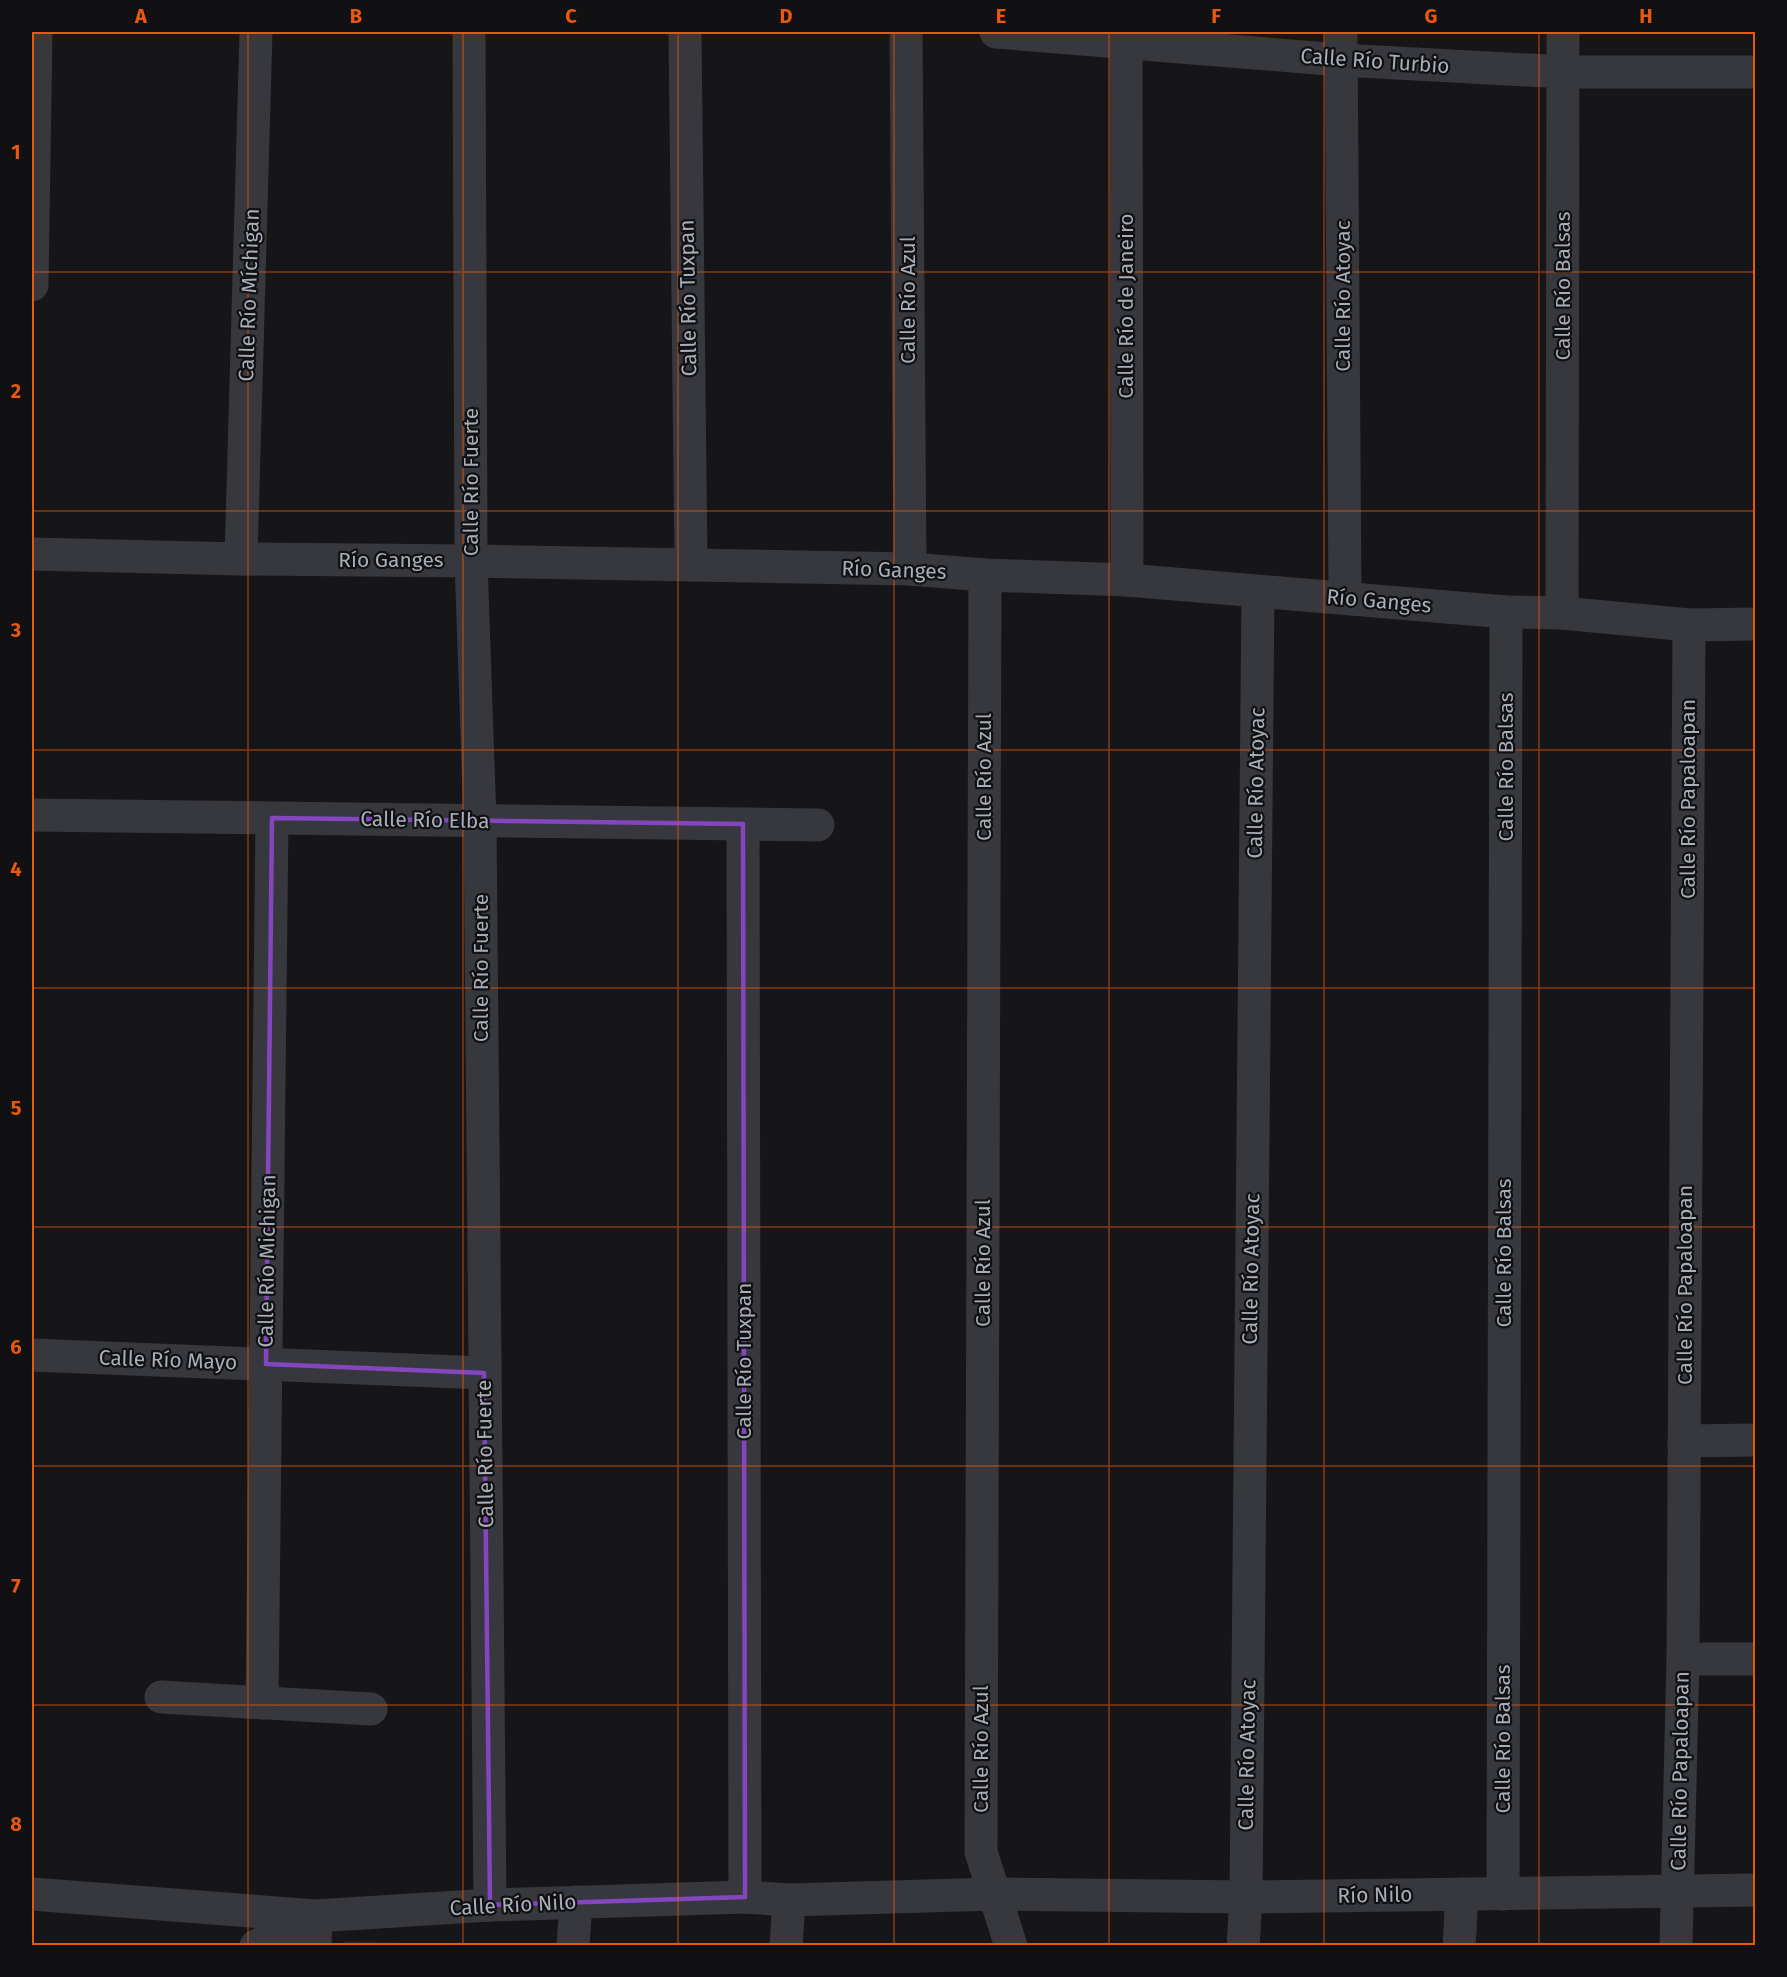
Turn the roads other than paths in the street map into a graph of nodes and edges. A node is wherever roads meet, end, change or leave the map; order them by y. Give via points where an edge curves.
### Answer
1 (36, 32) edge
2 (256, 32) edge
3 (469, 32) edge
4 (685, 32) edge
5 (906, 32) edge
6 (996, 32) edge
7 (1563, 32) edge
8 (1126, 37) edge
9 (1341, 46) edge
10 (1564, 72) junction
11 (1755, 72) edge
12 (32, 285) edge
13 (32, 554) edge
14 (241, 559) junction
15 (471, 561) junction
16 (691, 565) junction
17 (910, 569) junction
18 (985, 575) junction
19 (1127, 580) junction
20 (1258, 592) junction
21 (1345, 597) junction
22 (1506, 612) junction
23 (1562, 613) junction
24 (1755, 624) edge
25 (1689, 625) junction
26 (32, 815) edge
27 (272, 818) junction
28 (480, 821) junction
29 (743, 824) junction
30 (818, 825) dead end
31 (32, 1355) edge
32 (266, 1364) junction
33 (484, 1373) junction
34 (1755, 1440) edge
35 (1684, 1441) junction
36 (1683, 1659) junction
37 (1755, 1659) edge
38 (161, 1697) dead end
39 (262, 1703) junction
40 (371, 1709) dead end
41 (1755, 1890) edge
42 (1678, 1892) junction
43 (32, 1894) edge
44 (994, 1894) junction
45 (1462, 1894) junction
46 (1503, 1894) junction
47 (745, 1897) junction
48 (1246, 1897) junction
49 (789, 1900) junction
50 (576, 1902) junction
51 (490, 1905) junction
52 (315, 1930) edge
53 (256, 1946) edge
54 (573, 1946) edge
55 (786, 1946) edge
56 (1011, 1946) edge
57 (1243, 1946) edge
58 (1459, 1946) edge
59 (1676, 1946) edge

1 - 12 street
2 - 14 street, Calle Río Míchigan
3 - 15 street, Calle Río Fuerte
4 - 16 street, Calle Río Tuxpan
5 - 17 street, Calle Río Azul
6 - 8 street, Calle Río Turbio
7 - 10 street, Calle Río Balsas
8 - 9 street, Calle Río Turbio
8 - 19 street, Calle Río de Janeiro
9 - 10 street, Calle Río Turbio
9 - 21 street, Calle Río Atoyac
10 - 11 street, Calle Río Turbio
10 - 23 street, Calle Río Balsas
13 - 14 street, Río Ganges
14 - 15 street, Río Ganges
15 - 16 street, Río Ganges
15 - 28 street, Calle Río Fuerte
16 - 17 street, Río Ganges
17 - 18 street, Río Ganges
18 - 19 street, Río Ganges
18 - 44 street, Calle Río Azul via 981,1852
19 - 20 street, Río Ganges
20 - 21 street, Río Ganges
20 - 48 street, Calle Río Atoyac
21 - 22 street, Río Ganges
22 - 23 street, Río Ganges
22 - 46 street, Calle Río Balsas
23 - 25 street, Río Ganges
24 - 25 street, Río Ganges
25 - 35 street, Calle Río Papaloapan
26 - 27 street, Calle Río Elba
27 - 28 street, Calle Río Elba
27 - 32 street, Calle Río Michigan
28 - 29 street, Calle Río Elba
28 - 33 street, Calle Río Fuerte
29 - 30 street, Calle Río Elba
29 - 47 street, Calle Río Tuxpan
31 - 32 street, Calle Río Mayo
32 - 33 street, Calle Río Mayo
32 - 39 street, Calle Río Michigan
33 - 51 street, Calle Río Fuerte
34 - 35 street
35 - 36 street, Calle Río Papaloapan
36 - 37 street
36 - 42 street, Calle Río Papaloapan
38 - 39 street
39 - 40 street
41 - 42 street, Río Nilo
42 - 46 street, Río Nilo
42 - 59 street, Calle Río Papaloapan
43 - 52 street, Calle Río Nilo
44 - 48 street, Río Nilo
44 - 49 street, Calle Río Nilo
44 - 56 street, Calle Río Azul
45 - 46 street, Río Nilo
45 - 48 street, Río Nilo
45 - 58 street
47 - 49 street, Calle Río Nilo
47 - 50 street, Calle Río Nilo
48 - 57 street, Calle Río Atoyac
49 - 55 street
50 - 51 street, Calle Río Nilo
50 - 54 street
51 - 52 street, Calle Río Nilo
52 - 53 street

